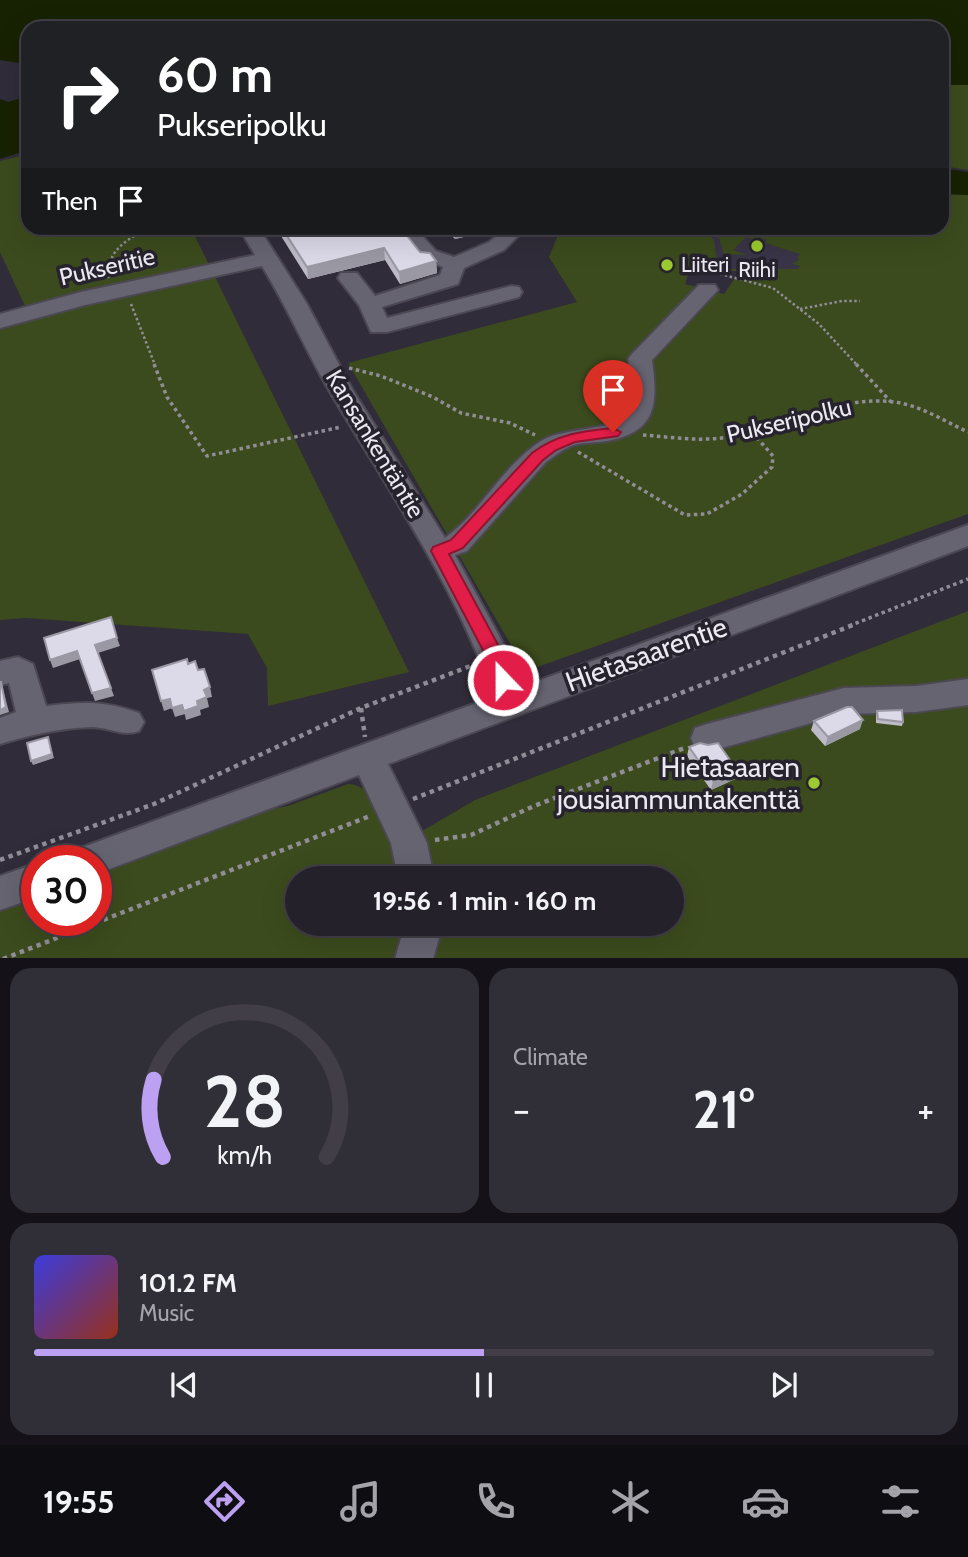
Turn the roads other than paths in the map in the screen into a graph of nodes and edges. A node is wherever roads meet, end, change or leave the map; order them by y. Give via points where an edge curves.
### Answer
1 (253, 235) edge
2 (411, 235) edge
3 (510, 235) edge
4 (268, 258) junction
5 (452, 271) junction
6 (349, 278) dead end
7 (713, 282) road end
8 (511, 292) dead end
9 (473, 302) junction
10 (369, 304) junction
11 (0, 321) edge
12 (968, 535) edge
13 (439, 551) junction
14 (495, 656) joint
15 (0, 673) edge
16 (968, 692) edge
17 (511, 703) junction
18 (34, 720) junction
19 (128, 722) dead end
20 (0, 731) edge
21 (707, 738) road end
22 (368, 756) junction
23 (112, 852) edge
24 (414, 866) edge
25 (21, 886) edge
26 (0, 894) edge
27 (420, 936) edge
28 (414, 958) edge

1 - 4 street, Kansankentäntie
2 - 5 street
3 - 5 street
4 - 11 street, Pukseritie
4 - 13 street, Kansankentäntie via 360,423
5 - 9 street
5 - 10 street
6 - 10 street
7 - 13 street via 640,359 645,391 638,418 629,427 565,439 537,456 457,544
8 - 9 street
9 - 10 street via 380,327
12 - 17 street, Hietasaarentie
13 - 14 street, Kansankentäntie
14 - 17 street, Kansankentäntie
15 - 18 street via 18,669 22,673
16 - 21 street via 844,701
17 - 22 street, Hietasaarentie
18 - 19 street via 94,713
18 - 20 street
22 - 23 street, Hietasaarentie
22 - 24 street via 409,843
25 - 26 street
27 - 28 street

